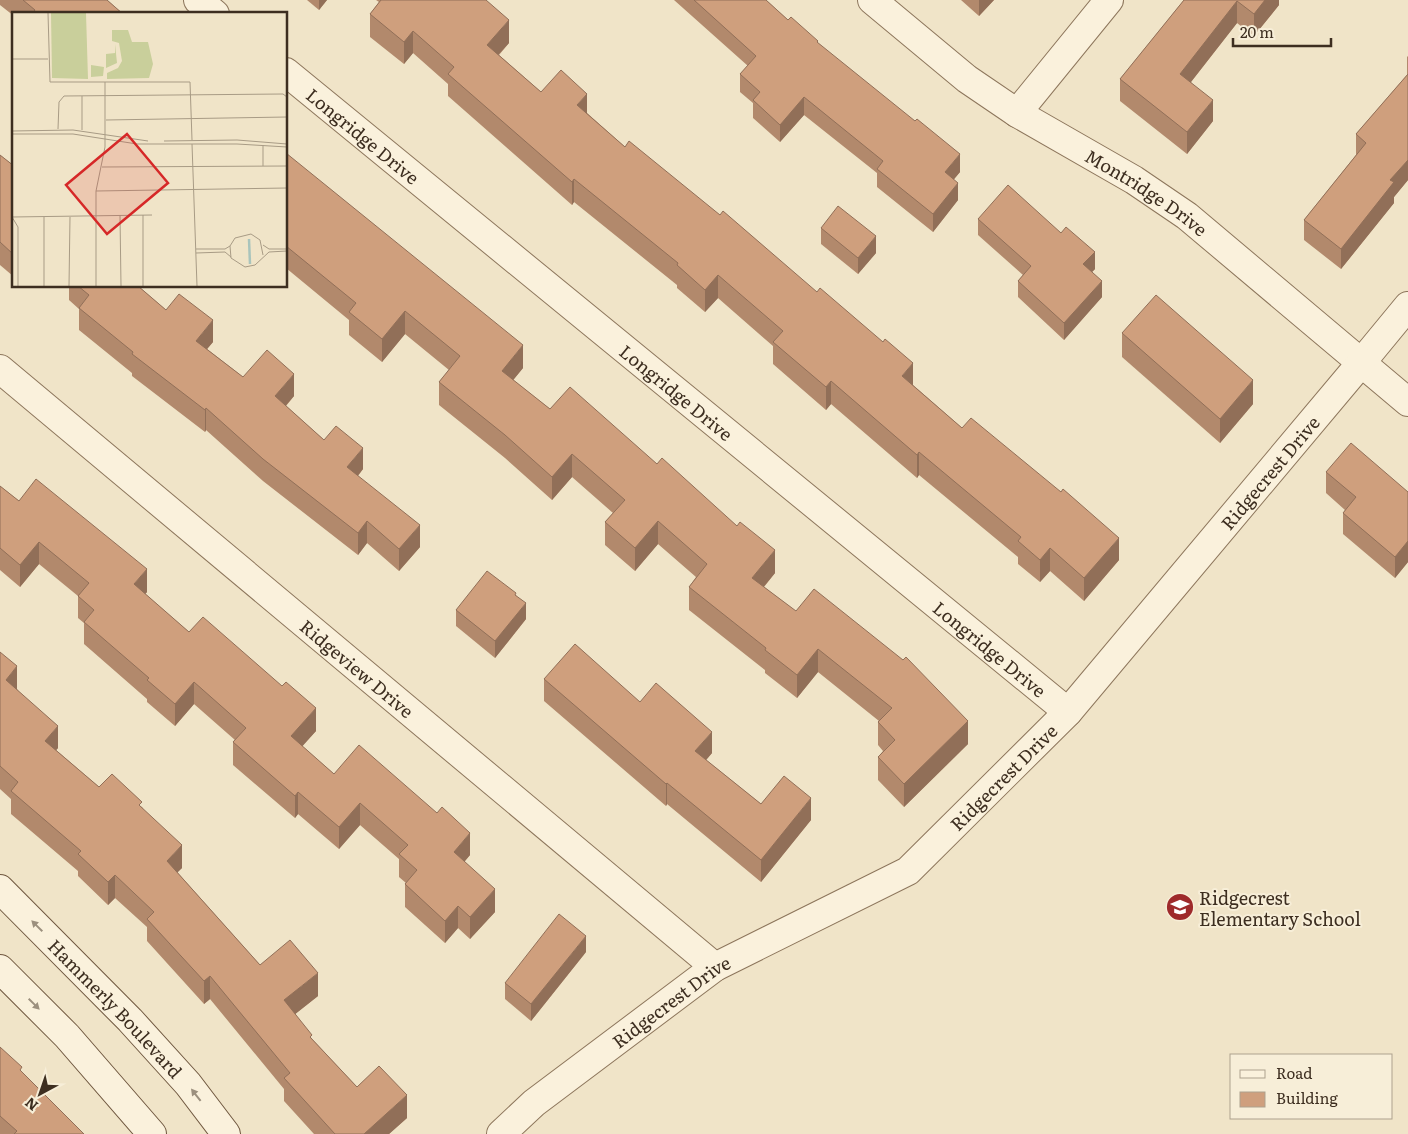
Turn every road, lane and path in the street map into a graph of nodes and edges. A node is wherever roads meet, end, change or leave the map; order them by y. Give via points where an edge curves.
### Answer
1 (198, 0) edge
2 (872, 0) edge
3 (1109, 0) edge
4 (213, 12) edge
5 (288, 74) edge
6 (1017, 113) junction
7 (1408, 306) edge
8 (1361, 363) junction
9 (0, 368) edge
10 (1408, 402) edge
11 (1068, 712) junction
12 (0, 888) edge
13 (715, 967) junction
14 (0, 969) edge
15 (152, 1134) edge
16 (226, 1134) edge
17 (501, 1134) edge

1 - 4 street
2 - 6 street, Montridge Drive via 967,79
3 - 6 street
5 - 11 street, Longridge Drive
6 - 8 street, Montridge Drive via 1134,180 1186,216
7 - 8 street, Ridgecrest Drive
8 - 10 street, Montridge Drive
8 - 11 street, Ridgecrest Drive
9 - 13 street, Ridgeview Drive
11 - 13 street, Ridgecrest Drive via 908,871
16 -> 12 street, Hammerly Boulevard via 188,1084 130,1020
13 - 17 street, Ridgecrest Drive via 534,1103
14 -> 15 street via 67,1036

